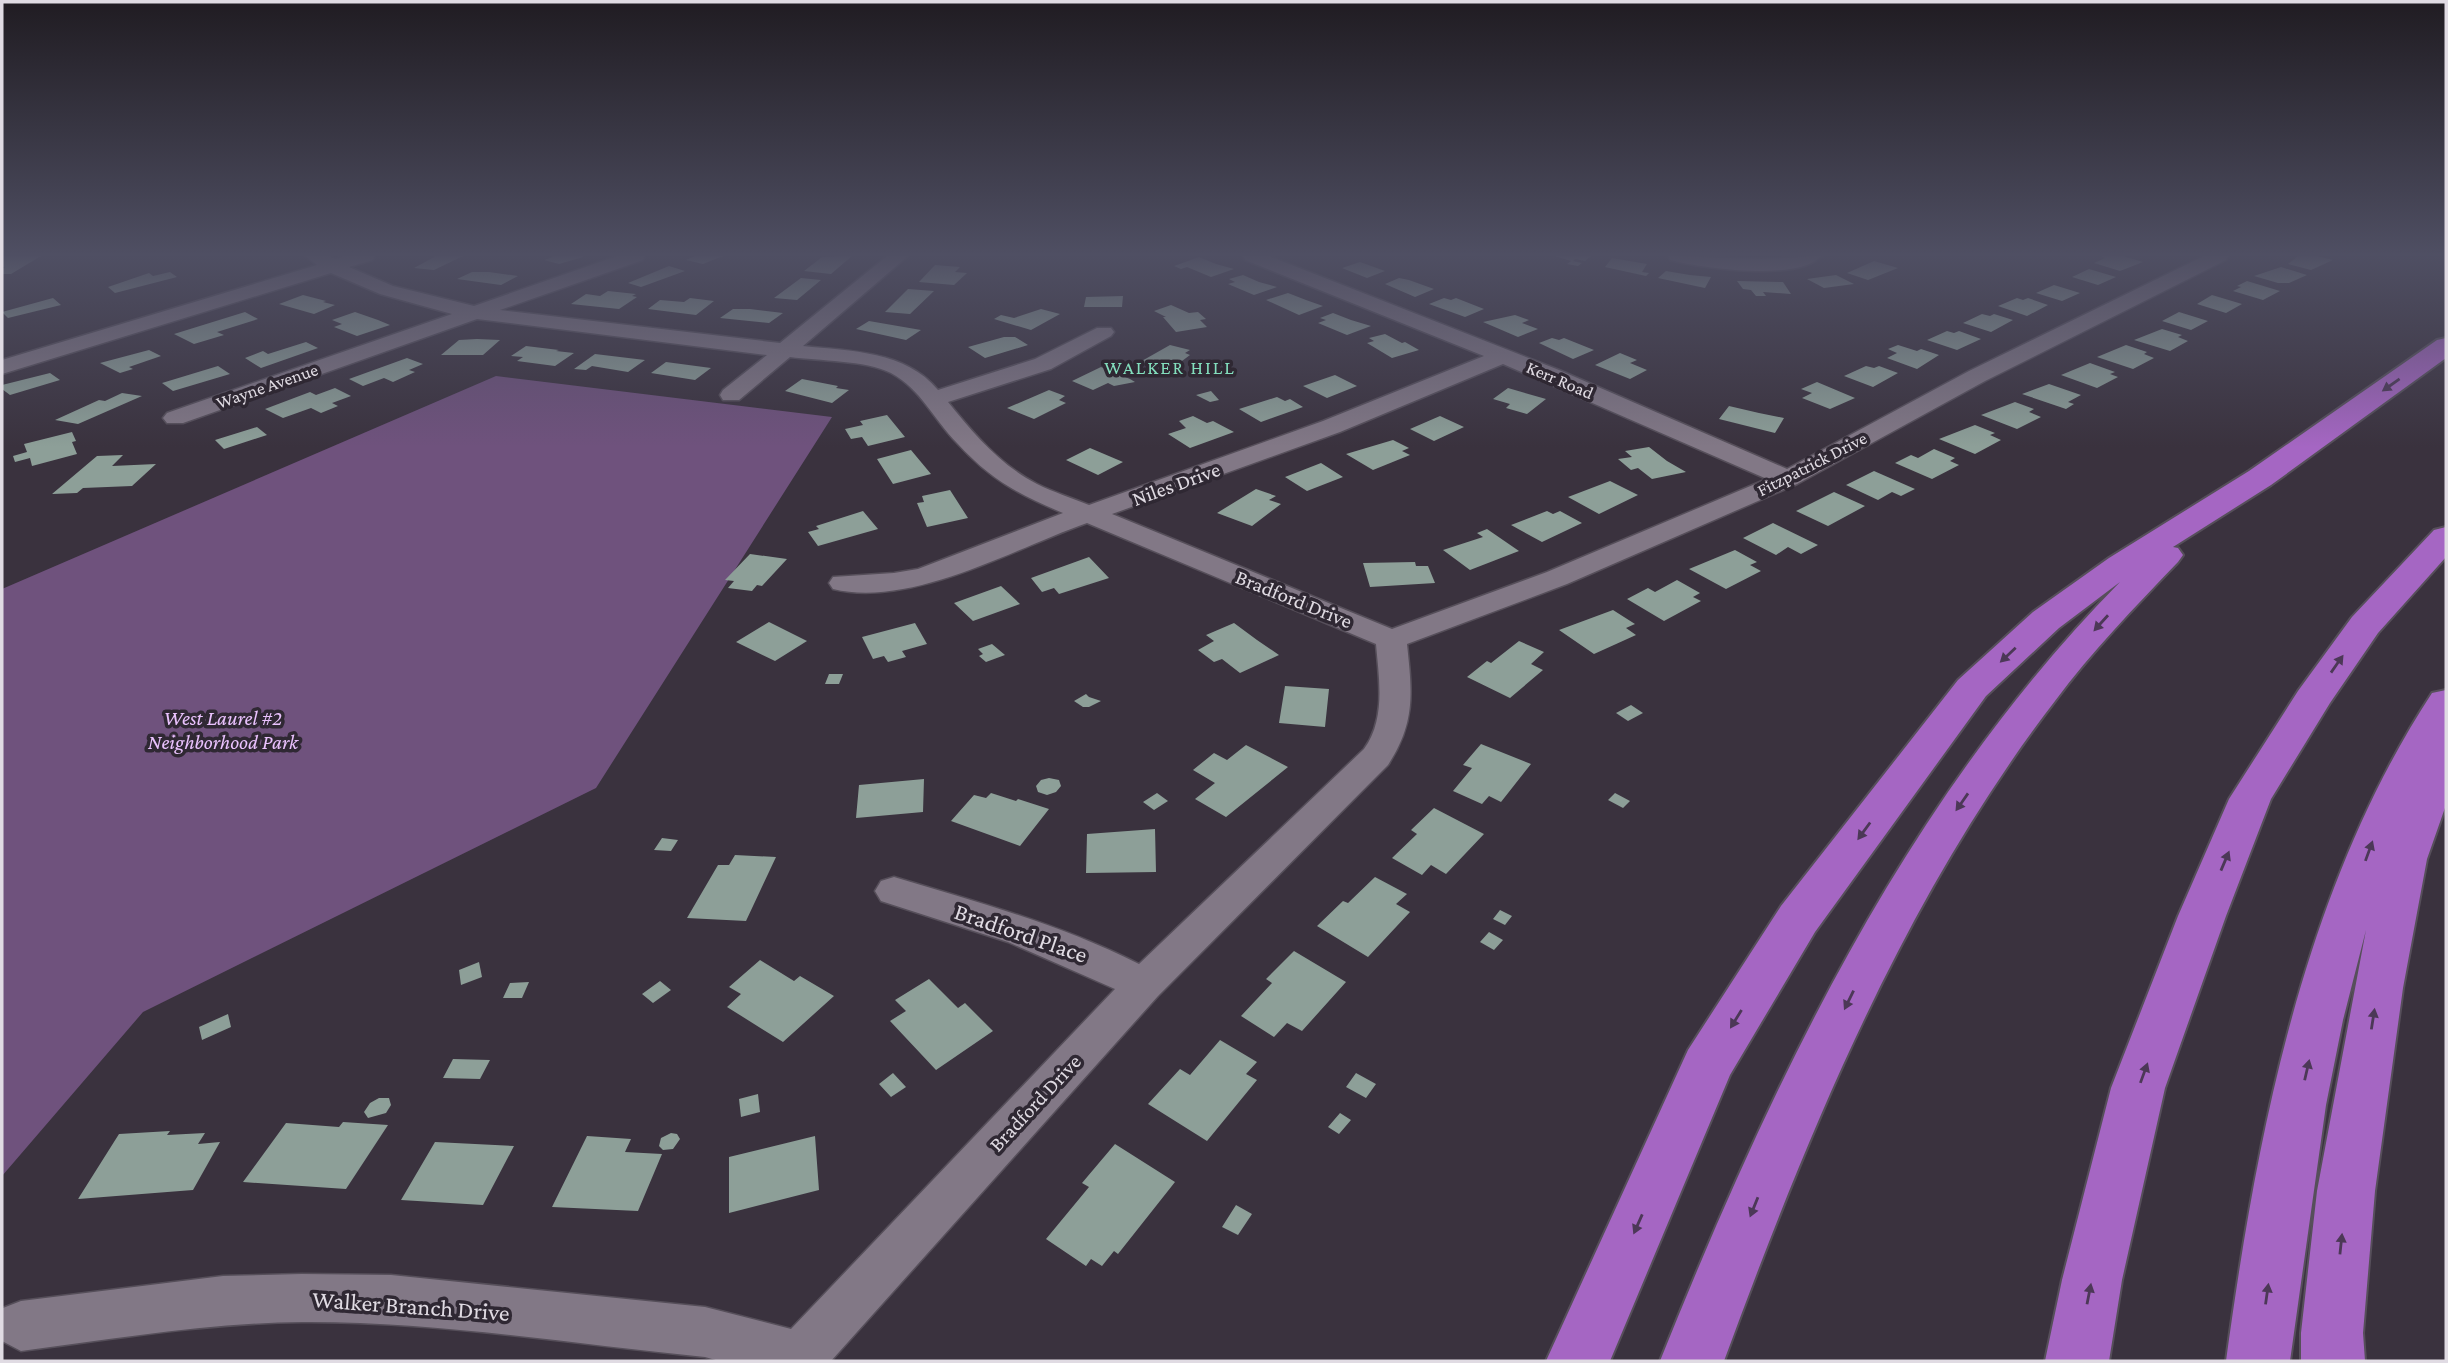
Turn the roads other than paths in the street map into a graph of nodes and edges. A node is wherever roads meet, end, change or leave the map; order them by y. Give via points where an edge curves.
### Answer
1 (147, 320) edge
2 (457, 320) edge
3 (524, 320) edge
4 (820, 320) edge
5 (1412, 320) edge
6 (2091, 320) edge
7 (1104, 332) dead end
8 (2446, 346) edge
9 (782, 350) junction
10 (1503, 356) junction
11 (2, 367) edge
12 (731, 394) dead end
13 (934, 399) junction
14 (175, 418) dead end
15 (2260, 478) junction
16 (1788, 479) junction
17 (1090, 515) junction
18 (2446, 537) edge
19 (843, 583) dead end
20 (1391, 639) junction
21 (2446, 702) edge
22 (2446, 750) edge
23 (894, 891) dead end
24 (1144, 985) junction
25 (21, 1326) dead end
26 (797, 1359) edge
27 (1578, 1361) edge
28 (1692, 1361) edge
29 (2077, 1361) edge
30 (2258, 1361) edge
31 (2333, 1361) edge

1 - 11 street
2 - 14 street, Wayne Avenue
3 - 9 street, Bradford Drive
4 - 9 street
5 - 10 street, Kerr Road
6 - 16 street, Fitzpatrick Drive
7 - 13 street via 1043,364
8 -> 15 highway
9 - 12 street
9 - 13 street, Bradford Drive via 886,364 911,375
10 - 16 street, Kerr Road
10 - 17 street, Niles Drive via 1346,422
13 - 17 street, Bradford Drive via 963,436 1004,475 1038,495
15 -> 27 highway via 2121,565 2046,620 1972,688 1798,919 1707,1066
15 -> 28 highway via 2169,552 2099,624 2025,712 1954,813 1871,956 1788,1125
16 - 20 street, Fitzpatrick Drive via 1558,578
17 - 19 street, Niles Drive via 912,579
17 - 20 street, Bradford Drive
29 -> 18 highway via 2138,1088 2250,799 2365,625
20 - 24 street, Bradford Drive via 1394,717 1387,744
30 -> 21 highway via 2286,1162 2330,968 2370,846 2421,740
31 -> 22 highway via 2346,1191 2378,988 2404,859
23 - 24 street, Bradford Place via 1044,939
24 - 26 street, Bradford Drive
25 - 26 street, Walker Branch Drive via 223,1301 391,1300 705,1332

